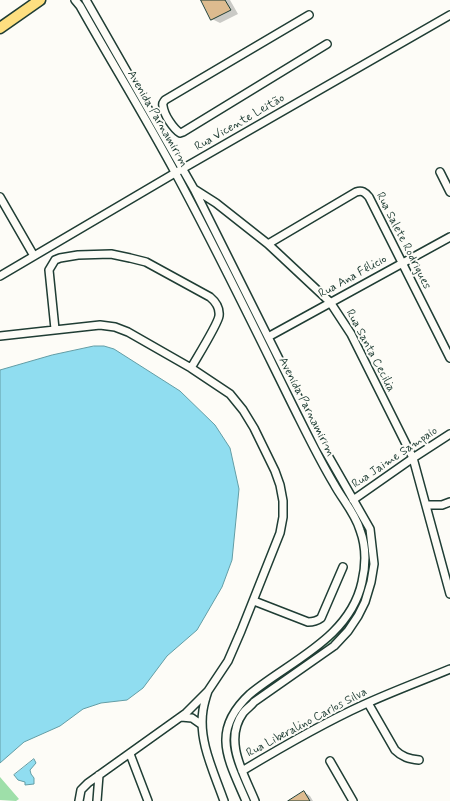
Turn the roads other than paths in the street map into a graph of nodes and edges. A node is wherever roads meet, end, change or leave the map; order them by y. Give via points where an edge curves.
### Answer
1 (40, 0) edge
2 (75, 0) edge
3 (86, 0) edge
4 (309, 15) dead end
5 (450, 15) edge
6 (0, 28) edge
7 (328, 44) dead end
8 (115, 52) junction
9 (107, 55) junction
10 (166, 114) junction
11 (155, 120) junction
12 (183, 169) junction
13 (440, 172) dead end
14 (175, 173) junction
15 (180, 181) junction
16 (194, 189) junction
17 (450, 192) edge
18 (0, 197) edge
19 (450, 238) edge
20 (268, 244) junction
21 (34, 256) junction
22 (402, 263) junction
23 (0, 276) edge
24 (330, 302) junction
25 (55, 329) junction
26 (0, 336) edge
27 (268, 337) junction
28 (450, 358) edge
29 (191, 368) junction
30 (450, 434) edge
31 (413, 458) junction
32 (353, 500) junction
33 (450, 502) edge
34 (426, 505) junction
35 (343, 567) dead end
36 (450, 594) edge
37 (254, 600) junction
38 (285, 668) junction
39 (450, 669) edge
40 (291, 676) junction
41 (208, 691) junction
42 (368, 703) junction
43 (181, 717) junction
44 (202, 725) junction
45 (130, 754) junction
46 (419, 760) dead end
47 (330, 761) dead end
48 (242, 771) junction
49 (99, 775) junction
50 (88, 783) junction
51 (98, 789) junction
52 (79, 801) edge
53 (97, 801) edge
54 (148, 801) edge
55 (224, 801) edge
56 (246, 801) edge
57 (255, 801) edge
58 (353, 801) edge

1 - 6 highway
2 - 9 street, Avenida Parnamirim
3 - 8 street, Avenida Parnamirim
4 - 10 street via 165,100 162,106
5 - 12 street, Rua Vicente Leitão
7 - 10 street via 183,132 176,130
8 - 9 street
8 - 11 street, Avenida Parnamirim
9 - 14 street, Avenida Parnamirim
10 - 11 street
11 - 12 street, Avenida Parnamirim
12 - 14 street, Rua Vicente Leitão
12 - 16 street, Avenida Parnamirim
13 - 17 street
14 - 15 street, Avenida Parnamirim
14 - 21 street, Rua Vicente Leitão
15 - 16 street, Rua Santa Cecilia
15 - 38 street, Avenida Parnamirim via 323,466 358,524 364,541 365,562 362,582 351,611 332,634
16 - 20 street, Rua Santa Cecilia
16 - 27 street, Avenida Parnamirim
18 - 21 street
19 - 22 street, Rua Ana Félicio
20 - 22 street, Rua Salete Rodrigues via 360,190 369,197
20 - 24 street, Rua Santa Cecilia
21 - 23 street, Rua Vicente Leitão
22 - 24 street, Rua Ana Félicio
22 - 28 street, Rua Salete Rodrigues
24 - 27 street, Rua Ana Félicio
24 - 31 street, Rua Santa Cecilia via 350,334
25 - 26 street
25 - 29 street via 100,325 115,327
25 - 29 street via 49,270 55,260 78,255 111,254 146,262 210,297 218,308 218,319
27 - 32 street, Avenida Parnamirim via 322,445
29 - 37 street via 230,394 243,410 280,484 283,517 280,533
30 - 31 street, Rua Jaime Sampaio
31 - 32 street, Rua Jaime Sampaio
31 - 34 street, Rua Santa Cecilia
32 - 40 street, Avenida Parnamirim via 370,529 373,548 373,570 365,602 348,631 334,646
33 - 34 street
34 - 36 street, Rua Santa Cecilia
35 - 37 street via 321,618 317,621 308,622
37 - 41 street via 228,660
38 - 40 street
38 - 56 street, Avenida Parnamirim via 242,701 230,719 226,737 228,760
39 - 42 street, Rua Liberalino Carlos Silva
40 - 48 street, Avenida Parnamirim via 254,702 238,722 234,735
41 - 43 street
41 - 44 street
42 - 46 street via 395,750 409,759
42 - 48 street, Rua Liberalino Carlos Silva via 297,738
43 - 44 street via 192,718
43 - 45 street
44 - 55 street via 205,746
45 - 49 street
45 - 54 street
47 - 58 street
48 - 57 street, Avenida Parnamirim
49 - 50 street
49 - 51 street
50 - 51 street via 94,784
50 - 52 street via 81,790
51 - 53 street

